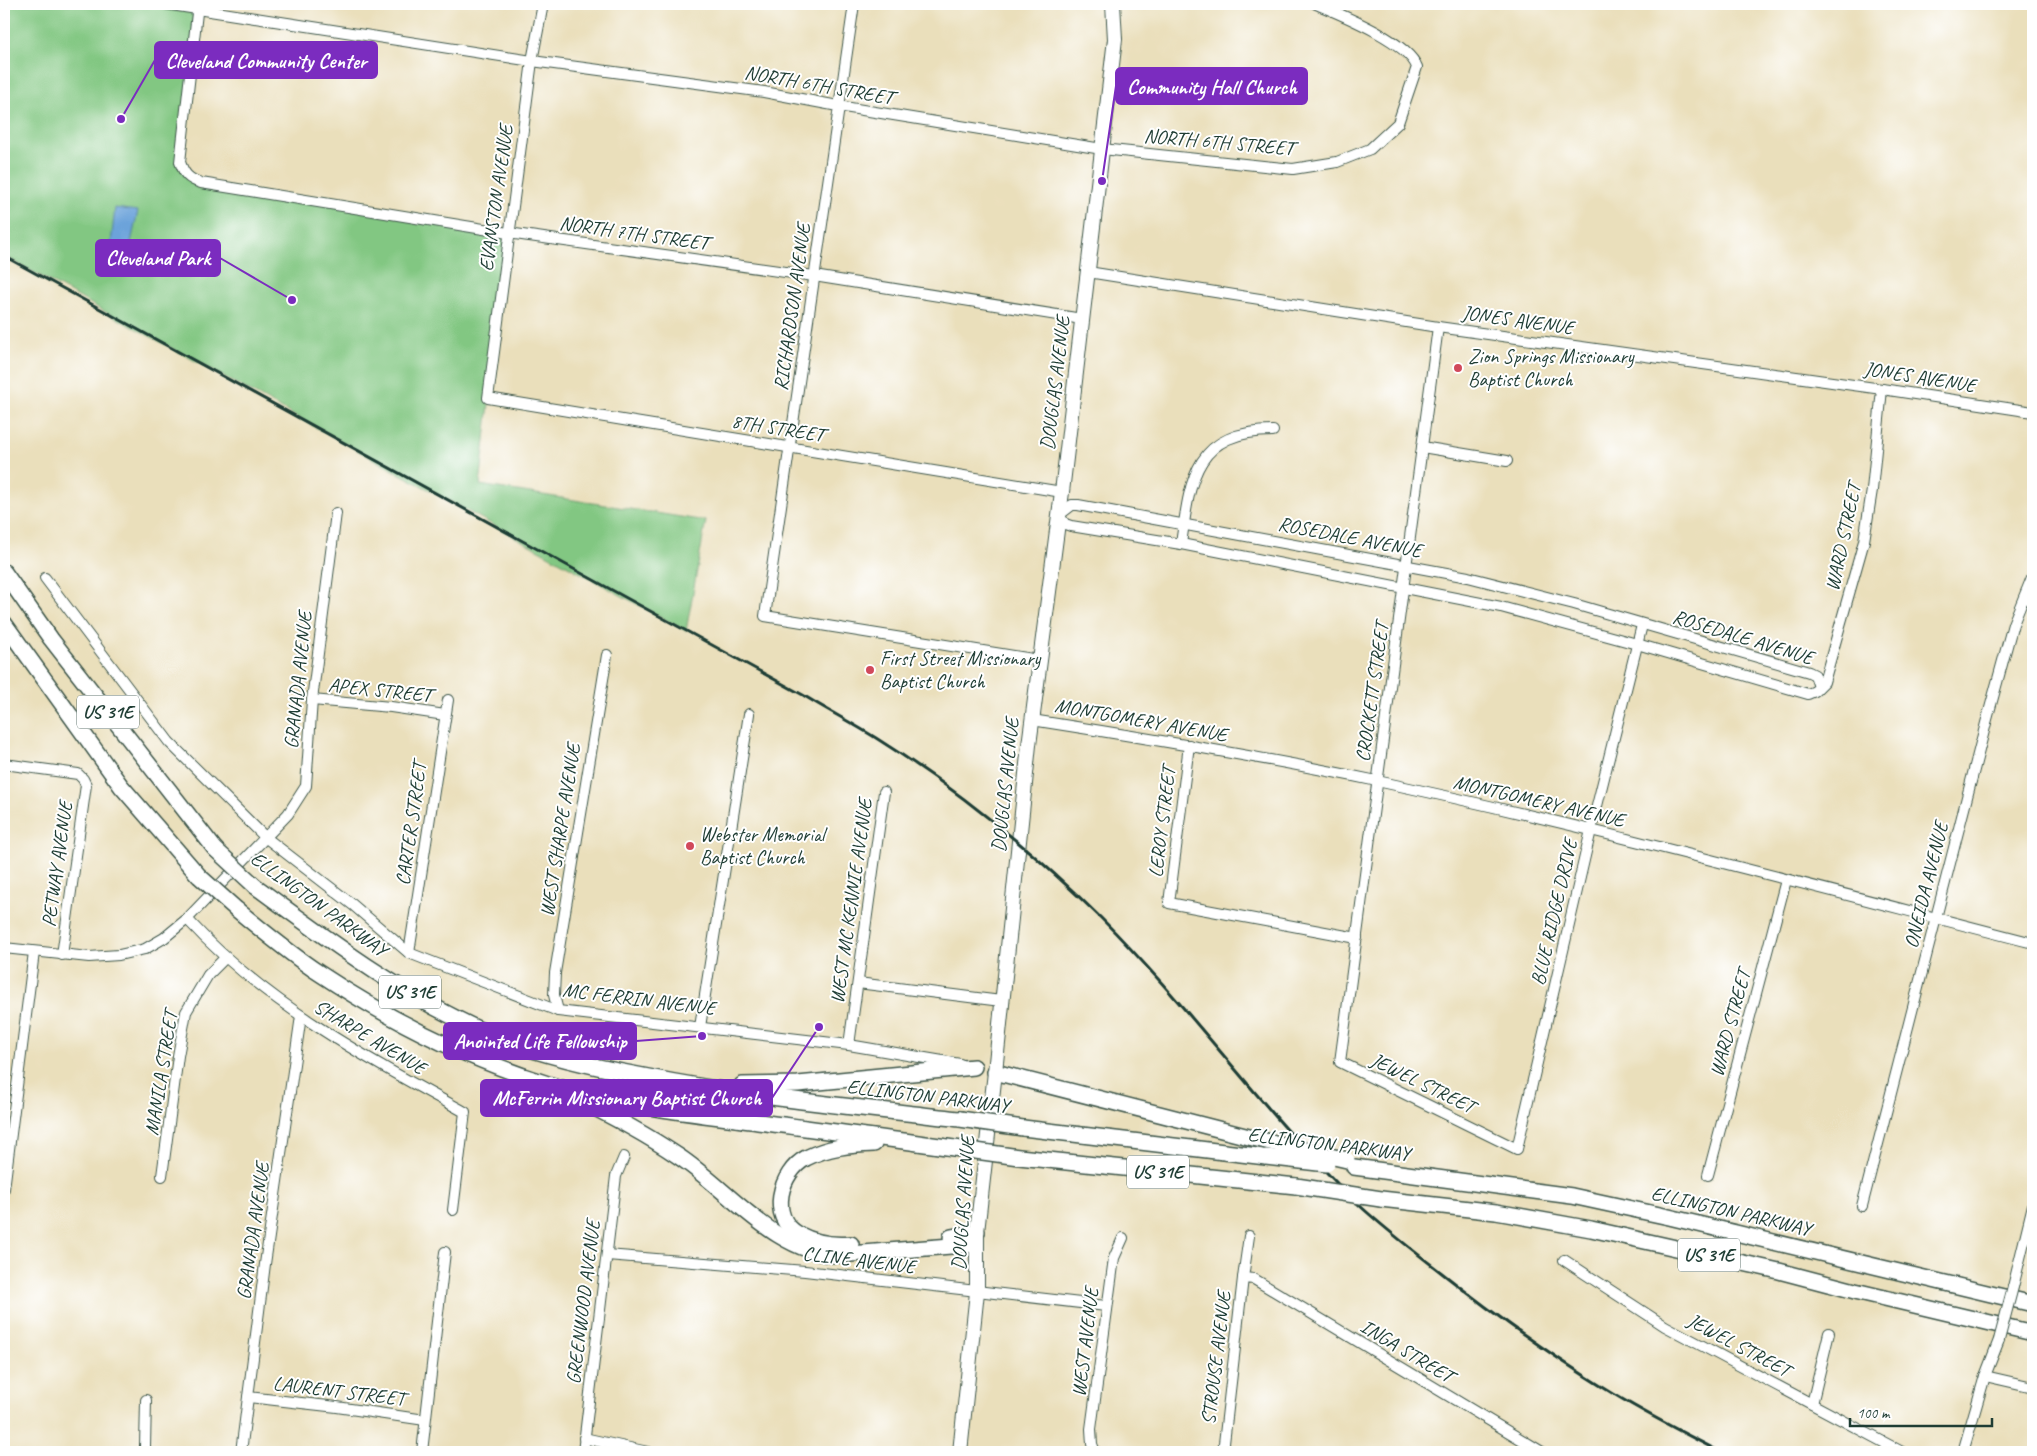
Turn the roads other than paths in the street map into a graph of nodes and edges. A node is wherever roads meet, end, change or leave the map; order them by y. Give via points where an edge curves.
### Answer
1 (165, 4) edge
2 (543, 4) edge
3 (854, 4) edge
4 (1113, 4) edge
5 (1316, 4) edge
6 (198, 6) edge
7 (532, 62) junction
8 (838, 106) junction
9 (1102, 149) junction
10 (508, 233) junction
11 (1088, 272) junction
12 (814, 276) junction
13 (1082, 318) junction
14 (1438, 327) junction
15 (1882, 389) junction
16 (488, 398) joint
17 (2033, 412) edge
18 (1273, 431) dead end
19 (789, 447) junction
20 (1422, 447) junction
21 (1507, 461) dead end
22 (1062, 492) junction
23 (336, 513) dead end
24 (1059, 515) junction
25 (1184, 524) junction
26 (1181, 544) junction
27 (1408, 566) junction
28 (4, 572) edge
29 (2033, 575) edge
30 (45, 578) dead end
31 (1404, 588) junction
32 (4, 623) edge
33 (1642, 625) junction
34 (1638, 644) junction
35 (606, 655) dead end
36 (1039, 660) junction
37 (1819, 687) junction
38 (312, 700) junction
39 (448, 700) dead end
40 (749, 714) dead end
41 (445, 715) junction
42 (1032, 720) junction
43 (1189, 745) junction
44 (4, 764) edge
45 (1377, 781) junction
46 (884, 792) dead end
47 (1591, 830) junction
48 (266, 837) junction
49 (1786, 880) junction
50 (1936, 918) junction
51 (187, 919) junction
52 (1357, 938) junction
53 (2033, 943) edge
54 (4, 948) edge
55 (34, 952) junction
56 (409, 953) junction
57 (62, 955) junction
58 (225, 958) junction
59 (858, 983) junction
60 (1001, 1001) junction
61 (558, 1011) junction
62 (300, 1016) junction
63 (700, 1027) junction
64 (849, 1045) junction
65 (1340, 1062) joint
66 (974, 1067) junction
67 (995, 1072) junction
68 (550, 1085) junction
69 (702, 1088) junction
70 (926, 1144) junction
71 (1517, 1149) joint
72 (624, 1158) dead end
73 (1350, 1164) junction
74 (162, 1176) dead end
75 (1708, 1176) dead end
76 (4, 1189) edge
77 (2033, 1205) edge
78 (1862, 1206) dead end
79 (453, 1210) dead end
80 (1249, 1236) dead end
81 (976, 1238) junction
82 (1123, 1238) dead end
83 (445, 1252) dead end
84 (607, 1255) junction
85 (1564, 1260) dead end
86 (1243, 1278) junction
87 (1254, 1279) joint
88 (977, 1292) junction
89 (2033, 1304) edge
90 (1106, 1306) junction
91 (1829, 1333) dead end
92 (2033, 1333) edge
93 (1985, 1376) junction
94 (2033, 1387) edge
95 (248, 1397) junction
96 (146, 1400) dead end
97 (1812, 1404) junction
98 (425, 1420) junction
99 (584, 1438) junction
100 (146, 1452) edge
101 (241, 1452) edge
102 (422, 1452) edge
103 (582, 1452) edge
104 (648, 1452) edge
105 (960, 1452) edge
106 (1095, 1452) edge
107 (1223, 1452) edge
108 (1542, 1452) edge
109 (1902, 1452) edge
110 (1963, 1452) edge

1 - 6 street, NORTH 6TH STREET
2 - 7 street, EVANSTON AVENUE
3 - 8 street, RICHARDSON AVENUE
4 - 9 main road, DOUGLAS AVENUE via 1115,39
5 - 9 street, NORTH 6TH STREET via 1369,27 1413,58 1417,67 1398,123 1370,149 1337,162 1293,169
6 - 7 street, NORTH 6TH STREET
6 - 10 street, NORTH 7TH STREET via 180,162 191,180
7 - 8 street, NORTH 6TH STREET via 764,92
7 - 10 street, EVANSTON AVENUE
8 - 9 street, NORTH 6TH STREET
8 - 12 street, RICHARDSON AVENUE
9 - 11 main road, DOUGLAS AVENUE
10 - 12 street, NORTH 7TH STREET
10 - 16 street, EVANSTON AVENUE
11 - 13 main road, DOUGLAS AVENUE
11 - 14 street, JONES AVENUE
12 - 13 street, NORTH 7TH STREET
12 - 19 street, RICHARDSON AVENUE
13 - 22 main road, DOUGLAS AVENUE
14 - 15 street, JONES AVENUE
14 - 20 street, CROCKETT STREET
15 - 17 street, JONES AVENUE
15 - 37 street, WARD STREET via 1864,540 1827,673
16 - 19 street, 8TH STREET
18 - 25 street via 1241,433 1220,443 1207,454 1195,472
19 - 22 street, 8TH STREET
19 - 36 street, RICHARDSON AVENUE via 765,616
20 - 21 street
20 - 27 street, CROCKETT STREET
22 - 24 main road, DOUGLAS AVENUE
23 - 38 street, GRANADA AVENUE
24 - 25 street, ROSEDALE AVENUE via 1072,505 1078,505
24 - 26 street, ROSEDALE AVENUE via 1065,524 1071,526
24 - 36 main road, DOUGLAS AVENUE
25 - 26 street
25 - 27 street, ROSEDALE AVENUE
26 - 31 street, ROSEDALE AVENUE
27 - 31 street, CROCKETT STREET
27 - 33 street, ROSEDALE AVENUE via 1468,576
28 - 69 highway, ELLINGTON PARKWAY / US 31E, bridge via 51,639 215,849 255,886 337,947 442,1012 498,1038 583,1064
29 - 50 street, ONEIDA AVENUE via 2013,624
30 - 48 street, MC FERRIN AVENUE via 169,742
31 - 34 street, ROSEDALE AVENUE via 1501,607
31 - 45 street, CROCKETT STREET
32 - 68 highway, US 31E, bridge via 121,786 199,876 236,909 318,972 370,1006 442,1043
33 - 34 street, BLUE RIDGE DRIVE
33 - 37 street, ROSEDALE AVENUE via 1809,672 1815,675
34 - 37 street, ROSEDALE AVENUE via 1804,694
34 - 47 street, BLUE RIDGE DRIVE
35 - 61 street, WEST SHARPE AVENUE via 555,973 554,995
36 - 42 main road, DOUGLAS AVENUE
38 - 41 street, APEX STREET
38 - 48 street, GRANADA AVENUE via 306,786 288,814
39 - 41 street, CARTER STREET
40 - 63 street
41 - 56 street, CARTER STREET
42 - 43 street, MONTGOMERY AVENUE
42 - 60 main road, DOUGLAS AVENUE
43 - 45 street, MONTGOMERY AVENUE
43 - 52 street, LEROY STREET via 1170,903
44 - 57 street, PETWAY AVENUE via 78,774 86,785
45 - 47 street, MONTGOMERY AVENUE
45 - 52 street, CROCKETT STREET
46 - 59 street, WEST MC KENNIE AVENUE
47 - 49 street, MONTGOMERY AVENUE
47 - 71 street, BLUE RIDGE DRIVE
48 - 51 street, GRANADA AVENUE
48 - 56 street, MC FERRIN AVENUE
49 - 50 street, MONTGOMERY AVENUE
49 - 75 street, WARD STREET
50 - 53 street, MONTGOMERY AVENUE
50 - 78 street, ONEIDA AVENUE
51 - 57 street, GRANADA AVENUE via 145,949 119,955
51 - 58 street, SHARPE AVENUE
52 - 65 street, CROCKETT STREET
54 - 55 street
55 - 57 street, GRANADA AVENUE
55 - 76 street, PETWAY AVENUE
56 - 61 street, MC FERRIN AVENUE
58 - 62 street, SHARPE AVENUE
58 - 74 street, MANILA STREET via 208,975 186,1012
59 - 60 street
59 - 64 street, WEST MC KENNIE AVENUE
60 - 67 main road, DOUGLAS AVENUE
61 - 63 street, MC FERRIN AVENUE
62 - 79 street, SHARPE AVENUE via 382,1067 465,1112
62 - 95 street, GRANADA AVENUE
63 - 64 street, MC FERRIN AVENUE
64 - 66 street, MC FERRIN AVENUE
65 - 71 street, JEWEL STREET
66 - 67 main road, MC FERRIN AVENUE
66 - 69 highway via 798,1084
67 - 73 highway, bridge
67 - 81 main road, DOUGLAS AVENUE
68 - 70 highway, US 31E via 632,1104 701,1115
68 - 81 highway via 680,1156 772,1231 804,1248 838,1255
69 - 73 highway, ELLINGTON PARKWAY / US 31E, bridge via 1266,1157
70 - 81 highway via 846,1145 804,1159 783,1182 780,1195 786,1222 797,1234 815,1242 836,1245
70 - 92 highway, US 31E, bridge via 1496,1212 1779,1270
72 - 84 street, GREENWOOD AVENUE via 616,1176
73 - 89 highway, ELLINGTON PARKWAY / US 31E via 1582,1198
77 - 93 street, bridge via 1999,1340
80 - 86 street
81 - 88 main road, DOUGLAS AVENUE
82 - 90 street, WEST AVENUE via 1114,1258
83 - 98 street
84 - 88 street, CLINE AVENUE via 797,1270
84 - 99 street, GREENWOOD AVENUE
85 - 97 street, JEWEL STREET via 1665,1326
86 - 87 street, STROUSE AVENUE
86 - 107 street, STROUSE AVENUE
87 - 108 street, INGA STREET
88 - 90 street, CLINE AVENUE
88 - 105 main road, DOUGLAS AVENUE
90 - 106 street, WEST AVENUE via 1091,1430
91 - 97 street
93 - 94 street
93 - 110 street
95 - 98 street, LAURENT STREET
95 - 101 street, GRANADA AVENUE
96 - 100 street
97 - 109 street, JEWEL STREET
98 - 102 street
99 - 103 street, GREENWOOD AVENUE
99 - 104 street

